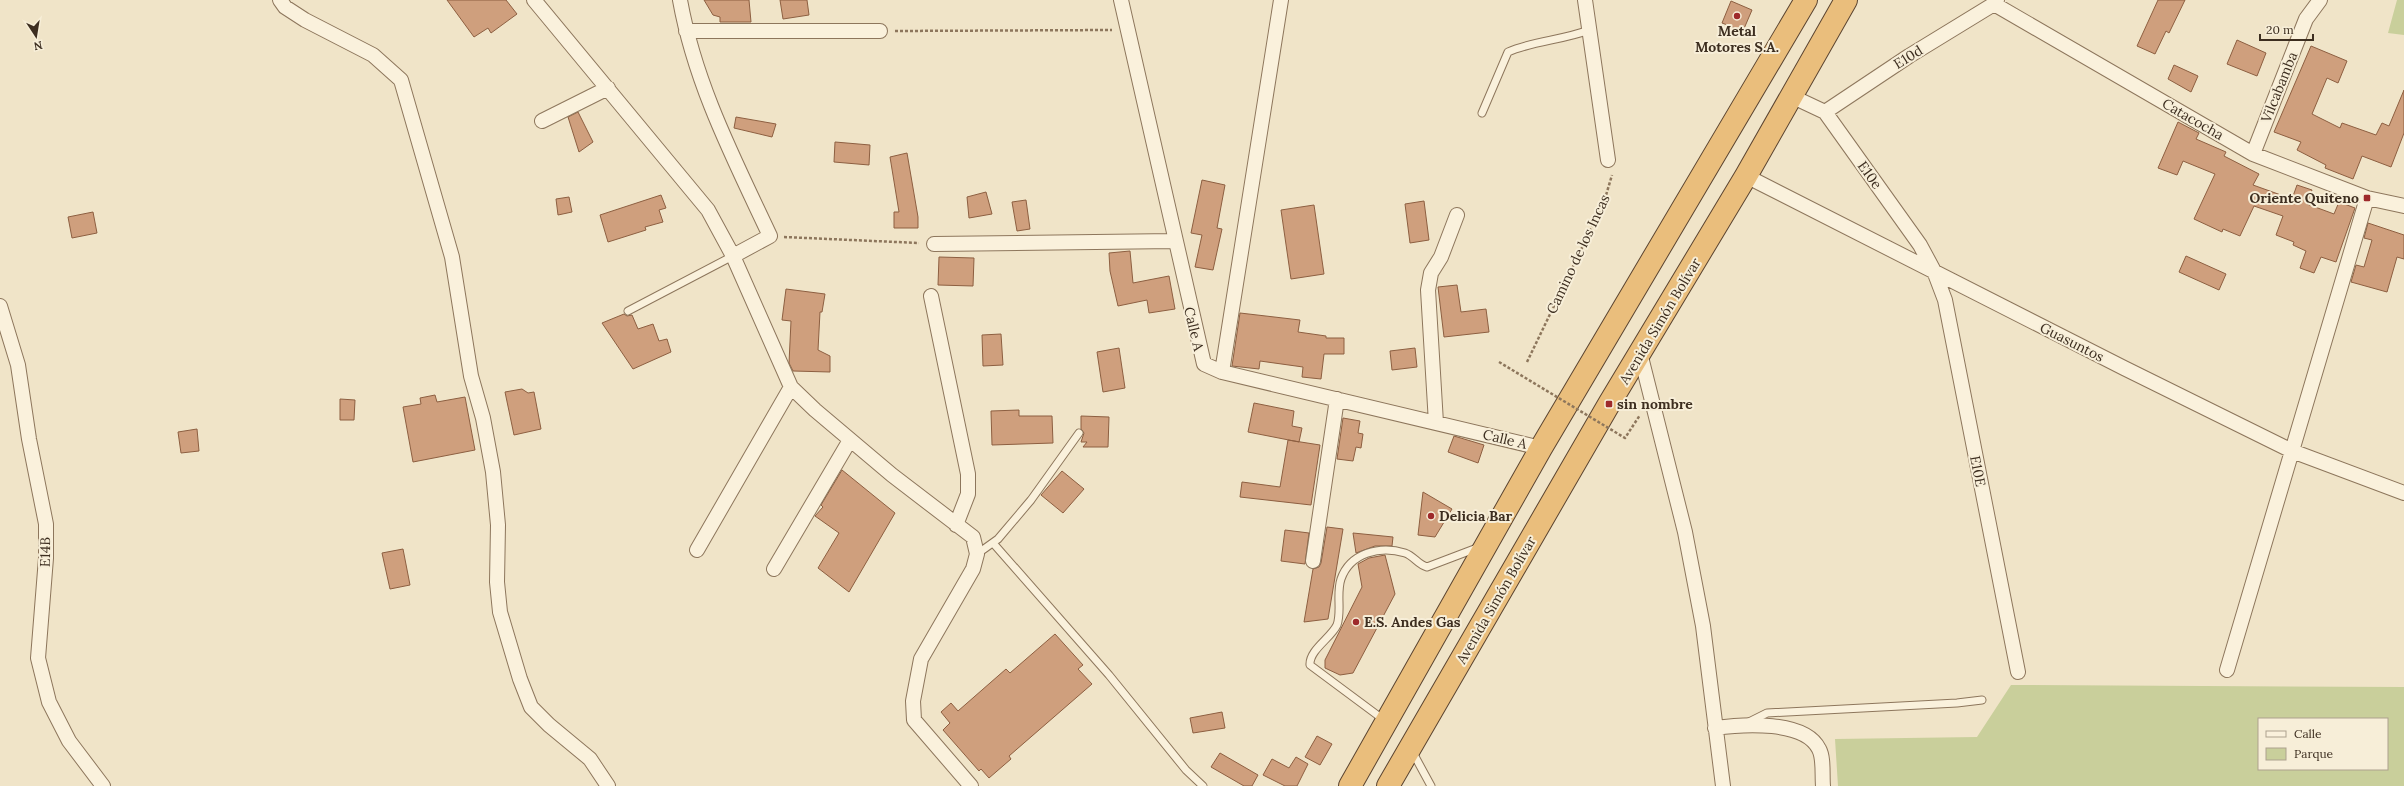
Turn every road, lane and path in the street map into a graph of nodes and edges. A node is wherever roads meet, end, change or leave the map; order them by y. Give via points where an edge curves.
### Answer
1 (280, 0) edge
2 (534, 0) edge
3 (680, 0) edge
4 (1121, 0) edge
5 (1280, 0) edge
6 (1585, 0) edge
7 (1806, 0) edge
8 (1846, 0) edge
9 (2320, 0) edge
10 (1995, 2) edge
11 (1127, 30) junction
12 (1589, 30) junction
13 (686, 31) junction
14 (880, 31) joint
15 (608, 88) junction
16 (1791, 96) junction
17 (1825, 112) junction
18 (1482, 113) dead end
19 (542, 121) dead end
20 (2253, 154) junction
21 (1608, 160) joint
22 (1746, 176) junction
23 (2367, 198) junction
24 (2404, 206) edge
25 (1457, 215) dead end
26 (770, 236) junction
27 (1174, 241) junction
28 (934, 244) joint
29 (734, 256) junction
30 (1934, 271) junction
31 (931, 296) dead end
32 (0, 306) edge
33 (628, 311) dead end
34 (1640, 354) junction
35 (1499, 362) dead end
36 (1527, 362) dead end
37 (1222, 372) junction
38 (791, 387) junction
39 (1337, 399) junction
40 (1640, 415) dead end
41 (1436, 423) junction
42 (1079, 433) dead end
43 (850, 440) junction
44 (1541, 448) junction
45 (2292, 451) junction
46 (2404, 493) edge
47 (956, 525) junction
48 (993, 543) junction
49 (1487, 545) junction
50 (697, 550) dead end
51 (977, 554) junction
52 (1314, 561) dead end
53 (774, 569) dead end
54 (2227, 670) dead end
55 (2018, 672) dead end
56 (1982, 700) dead end
57 (1386, 722) junction
58 (1747, 724) junction
59 (1715, 728) junction
60 (1410, 748) junction
61 (103, 786) edge
62 (608, 786) edge
63 (971, 786) edge
64 (1203, 786) edge
65 (1350, 786) edge
66 (1388, 786) edge
67 (1432, 786) edge
68 (1723, 786) edge
69 (1823, 786) edge

1 - 62 street via 285,7 305,20 372,55 401,80 452,257 471,376 484,418 498,525 497,582 500,612 531,707 590,759
2 - 15 street
3 - 13 street
4 - 11 street, Calle A
5 - 37 street
6 - 12 street
7 - 44 highway
8 - 16 highway, Avenida Simón Bolívar
9 - 20 street, Vilcabamba via 2306,19
10 - 17 street, E10d
10 - 20 street, Catacocha
11 - 14 path
11 - 27 street, Calle A
12 - 18 lane via 1570,38 1508,52
12 - 21 street
13 - 14 street
13 - 26 street via 708,103
15 - 19 street
15 - 29 street via 708,210
16 - 17 street, E10e
16 - 22 highway, Avenida Simón Bolívar
17 - 30 street, E10e via 1920,245
20 - 23 street, Catacocha
21 - 36 path, Camino de los Incas via 1612,171 1604,202
22 - 30 street, Guasuntos
22 - 34 highway, Avenida Simón Bolívar
23 - 24 street, Catacocha
23 - 45 street
25 - 41 street via 1441,257 1431,273 1428,290
26 - 28 path
26 - 29 street
27 - 28 street
27 - 37 street, Calle A via 1204,364
29 - 33 lane
29 - 38 street
30 - 45 street, Guasuntos
30 - 55 street, E10E via 1945,300
31 - 47 street via 968,474 968,494
32 - 61 street, E14B via 18,365 29,439 46,524 46,558 38,658 53,709 69,741
34 - 59 street via 1685,532 1703,626
34 - 60 highway, Avenida Simón Bolívar
35 - 40 path, bridge via 1625,438
37 - 39 street, Calle A
38 - 43 street
38 - 50 street
39 - 41 street, Calle A
39 - 52 street
41 - 44 street, Calle A
42 - 48 lane via 1044,485
43 - 47 street
43 - 53 street
44 - 49 highway
45 - 46 street, Guasuntos
45 - 54 street
47 - 51 street via 973,537
48 - 51 lane
48 - 64 lane via 1109,675 1186,770
49 - 57 highway
49 - 57 lane via 1434,566 1421,566 1411,556 1398,552 1373,551 1357,556 1350,562 1341,579 1336,625 1312,657 1310,665
51 - 63 street via 973,569 921,659 913,701 914,720
56 - 58 lane via 1767,713
57 - 65 highway
58 - 59 street
58 - 69 street via 1802,732 1813,739 1820,750
59 - 68 street
60 - 66 highway, Avenida Simón Bolívar
60 - 67 lane

